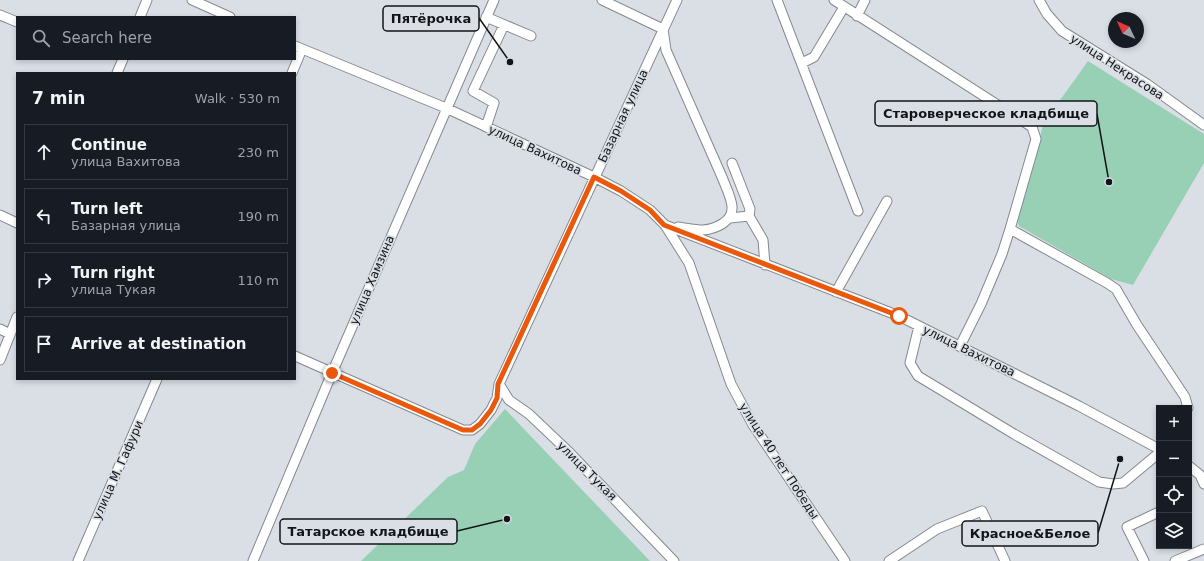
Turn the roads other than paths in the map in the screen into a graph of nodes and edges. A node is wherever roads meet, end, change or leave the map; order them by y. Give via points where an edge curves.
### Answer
1 (147, 0) edge
2 (192, 0) edge
3 (494, 0) edge
4 (602, 0) edge
5 (677, 0) edge
6 (778, 0) edge
7 (834, 0) edge
8 (865, 0) edge
9 (1039, 0) edge
10 (844, 7) junction
11 (0, 15) edge
12 (140, 16) edge
13 (228, 16) edge
14 (857, 16) junction
15 (486, 17) junction
16 (16, 22) edge
17 (504, 25) junction
18 (663, 29) junction
19 (531, 36) dead end
20 (299, 47) edge
21 (296, 58) edge
22 (123, 60) edge
23 (296, 60) edge
24 (802, 63) junction
25 (117, 72) edge
26 (292, 72) edge
27 (446, 108) junction
28 (1204, 125) edge
29 (486, 127) junction
30 (732, 163) dead end
31 (594, 177) junction
32 (887, 201) dead end
33 (858, 211) dead end
34 (0, 215) edge
35 (749, 216) junction
36 (730, 218) junction
37 (16, 223) edge
38 (664, 225) junction
39 (1010, 229) junction
40 (765, 265) junction
41 (836, 292) junction
42 (16, 319) edge
43 (919, 326) junction
44 (0, 329) edge
45 (10, 334) junction
46 (960, 346) junction
47 (296, 356) edge
48 (1, 357) edge
49 (332, 373) junction
50 (157, 380) edge
51 (498, 384) junction
52 (1187, 405) edge
53 (1156, 446) edge
54 (1156, 456) edge
55 (1192, 468) edge
56 (1204, 484) edge
57 (1157, 513) edge
58 (1204, 549) edge
59 (1180, 560) edge
60 (78, 561) edge
61 (253, 561) edge
62 (674, 561) edge
63 (845, 561) edge
64 (889, 561) edge
65 (1005, 561) edge
66 (1144, 561) edge

1 - 12 street
2 - 13 street
3 - 15 street, улица Хамзина
4 - 18 street
5 - 18 street, Базарная улица
6 - 24 street
7 - 10 street
8 - 14 street
9 - 28 street, улица Некрасова via 1062,31 1147,84
10 - 14 street
10 - 24 street via 814,57
11 - 16 street
14 - 39 street via 1032,127 1036,139
15 - 17 street
15 - 27 street, улица Хамзина
17 - 19 street
17 - 29 street via 473,91 494,103
18 - 31 street, Базарная улица
18 - 36 street via 666,50 728,193 732,207
20 - 21 street
20 - 27 street, улица Вахитова
22 - 25 street
23 - 26 street
24 - 33 street
27 - 29 street, улица Вахитова
27 - 49 street, улица Хамзина
29 - 31 street, улица Вахитова
30 - 35 street via 750,209
31 - 38 street, улица Вахитова via 650,210
31 - 51 street, Базарная улица
32 - 41 street
34 - 37 street
35 - 36 street
35 - 40 street via 763,240
36 - 38 street via 720,225 703,230
38 - 40 street, улица Вахитова
38 - 63 street, улица 40 лет Победы via 689,263 731,384 753,425
39 - 46 street via 981,304
39 - 52 street via 1116,289 1185,397
40 - 41 street, улица Вахитова
41 - 43 street, улица Вахитова
42 - 45 street
43 - 46 street, улица Вахитова
43 - 54 street via 910,363 918,376 1099,482 1123,483
44 - 45 street
45 - 48 street
46 - 53 street, улица Вахитова
47 - 49 street
49 - 51 street, Базарная улица via 463,430 472,430 491,410 497,398
49 - 61 street, улица Хамзина
50 - 60 street, улица М. Гафури
51 - 62 street, улица Тукая via 509,400 529,414 570,453
55 - 56 street via 1200,475
57 - 66 street via 1127,527
58 - 59 street
64 - 65 street via 937,529 982,511

